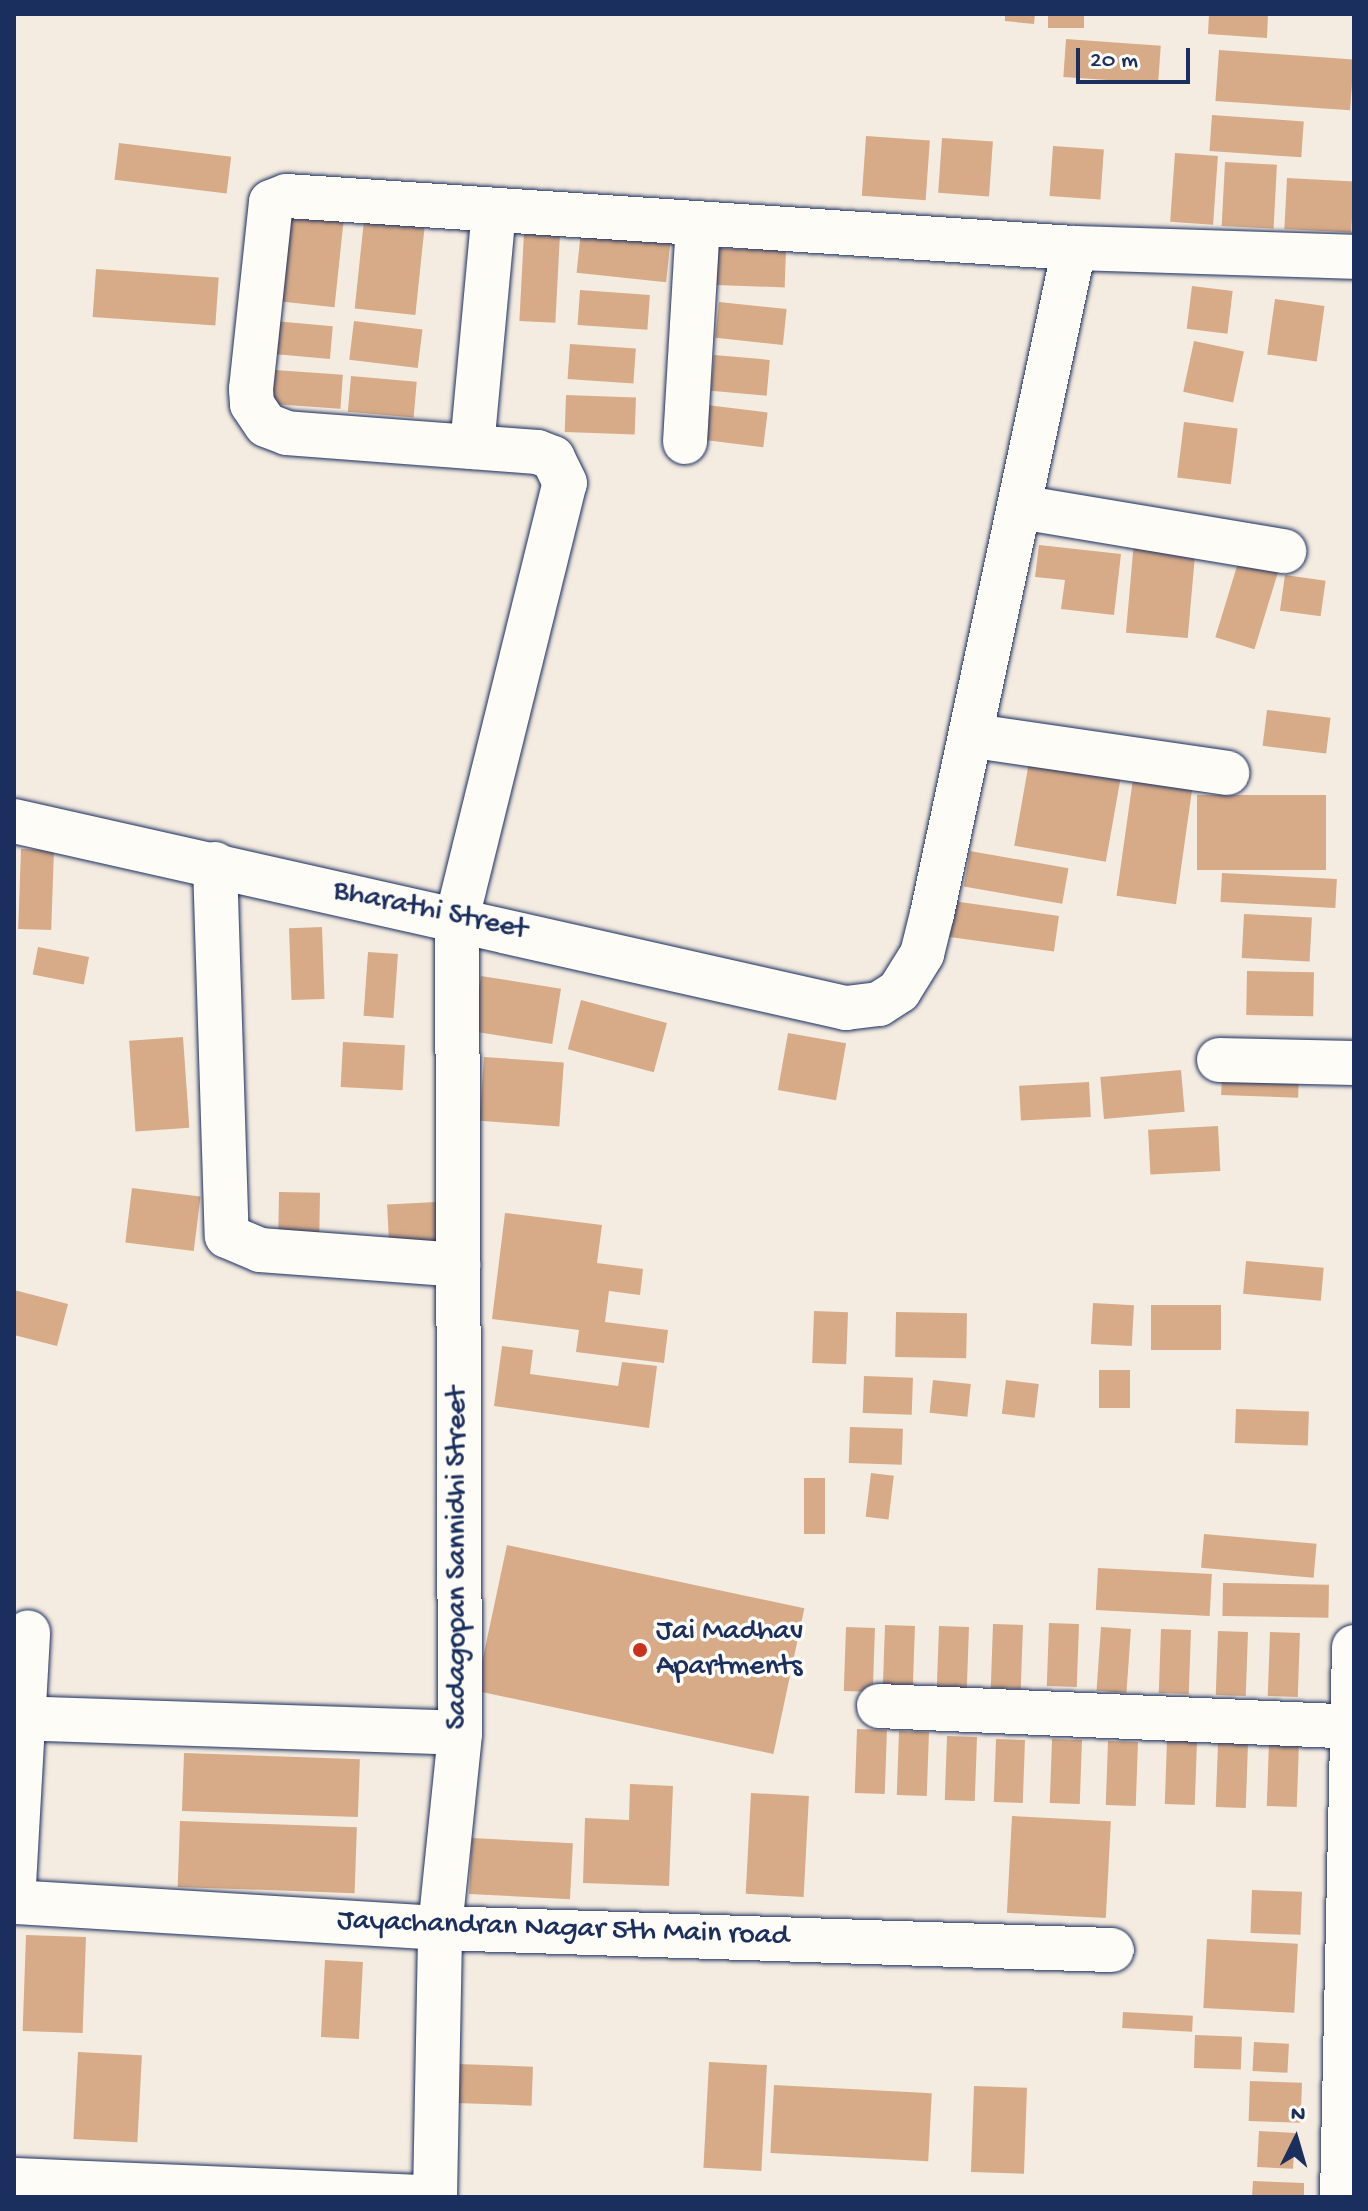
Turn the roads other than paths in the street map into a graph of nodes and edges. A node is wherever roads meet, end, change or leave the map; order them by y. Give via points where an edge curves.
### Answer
1 (494, 210) junction
2 (698, 223) junction
3 (1074, 248) junction
4 (1354, 257) edge
5 (685, 442) dead end
6 (472, 447) junction
7 (1020, 507) junction
8 (1284, 551) dead end
9 (974, 736) junction
10 (1227, 773) dead end
11 (14, 821) edge
12 (215, 864) junction
13 (457, 918) junction
14 (1219, 1060) dead end
15 (1354, 1063) edge
16 (458, 1265) junction
17 (28, 1632) dead end
18 (1354, 1647) edge
19 (879, 1706) dead end
20 (18, 1718) edge
21 (1352, 1727) edge
22 (460, 1733) junction
23 (1352, 1854) edge
24 (14, 1885) edge
25 (14, 1902) edge
26 (440, 1928) junction
27 (1112, 1950) dead end
28 (14, 2180) edge
29 (417, 2197) edge
30 (435, 2197) edge
31 (1342, 2197) edge

1 - 2 street
1 - 6 street
1 - 6 street via 287,196 271,202 267,216 251,389 252,404 266,425 287,433
2 - 3 street
2 - 5 street
3 - 4 street
3 - 7 street
6 - 13 street, Sadagopan Sannidhi Street via 553,458 565,483
7 - 8 street
7 - 9 street
9 - 10 street
9 - 13 street, Bharathi Street via 922,954 899,991 879,1004 846,1008
11 - 12 street, Bharathi Street
12 - 13 street, Bharathi Street
12 - 16 street via 221,1218 227,1236 260,1250
13 - 16 street, Sadagopan Sannidhi Street
14 - 15 street
16 - 22 street, Sadagopan Sannidhi Street
17 - 20 street
18 - 21 street
19 - 21 street
20 - 22 street
20 - 24 street
21 - 23 street
22 - 26 street, Sadagopan Sannidhi Street
23 - 31 street
25 - 26 street, Jayachandran Nagar 5th Main road
26 - 27 street, Jayachandran Nagar 5th Main road
26 - 30 street, Sadagopan Sannidhi Street
28 - 29 street

